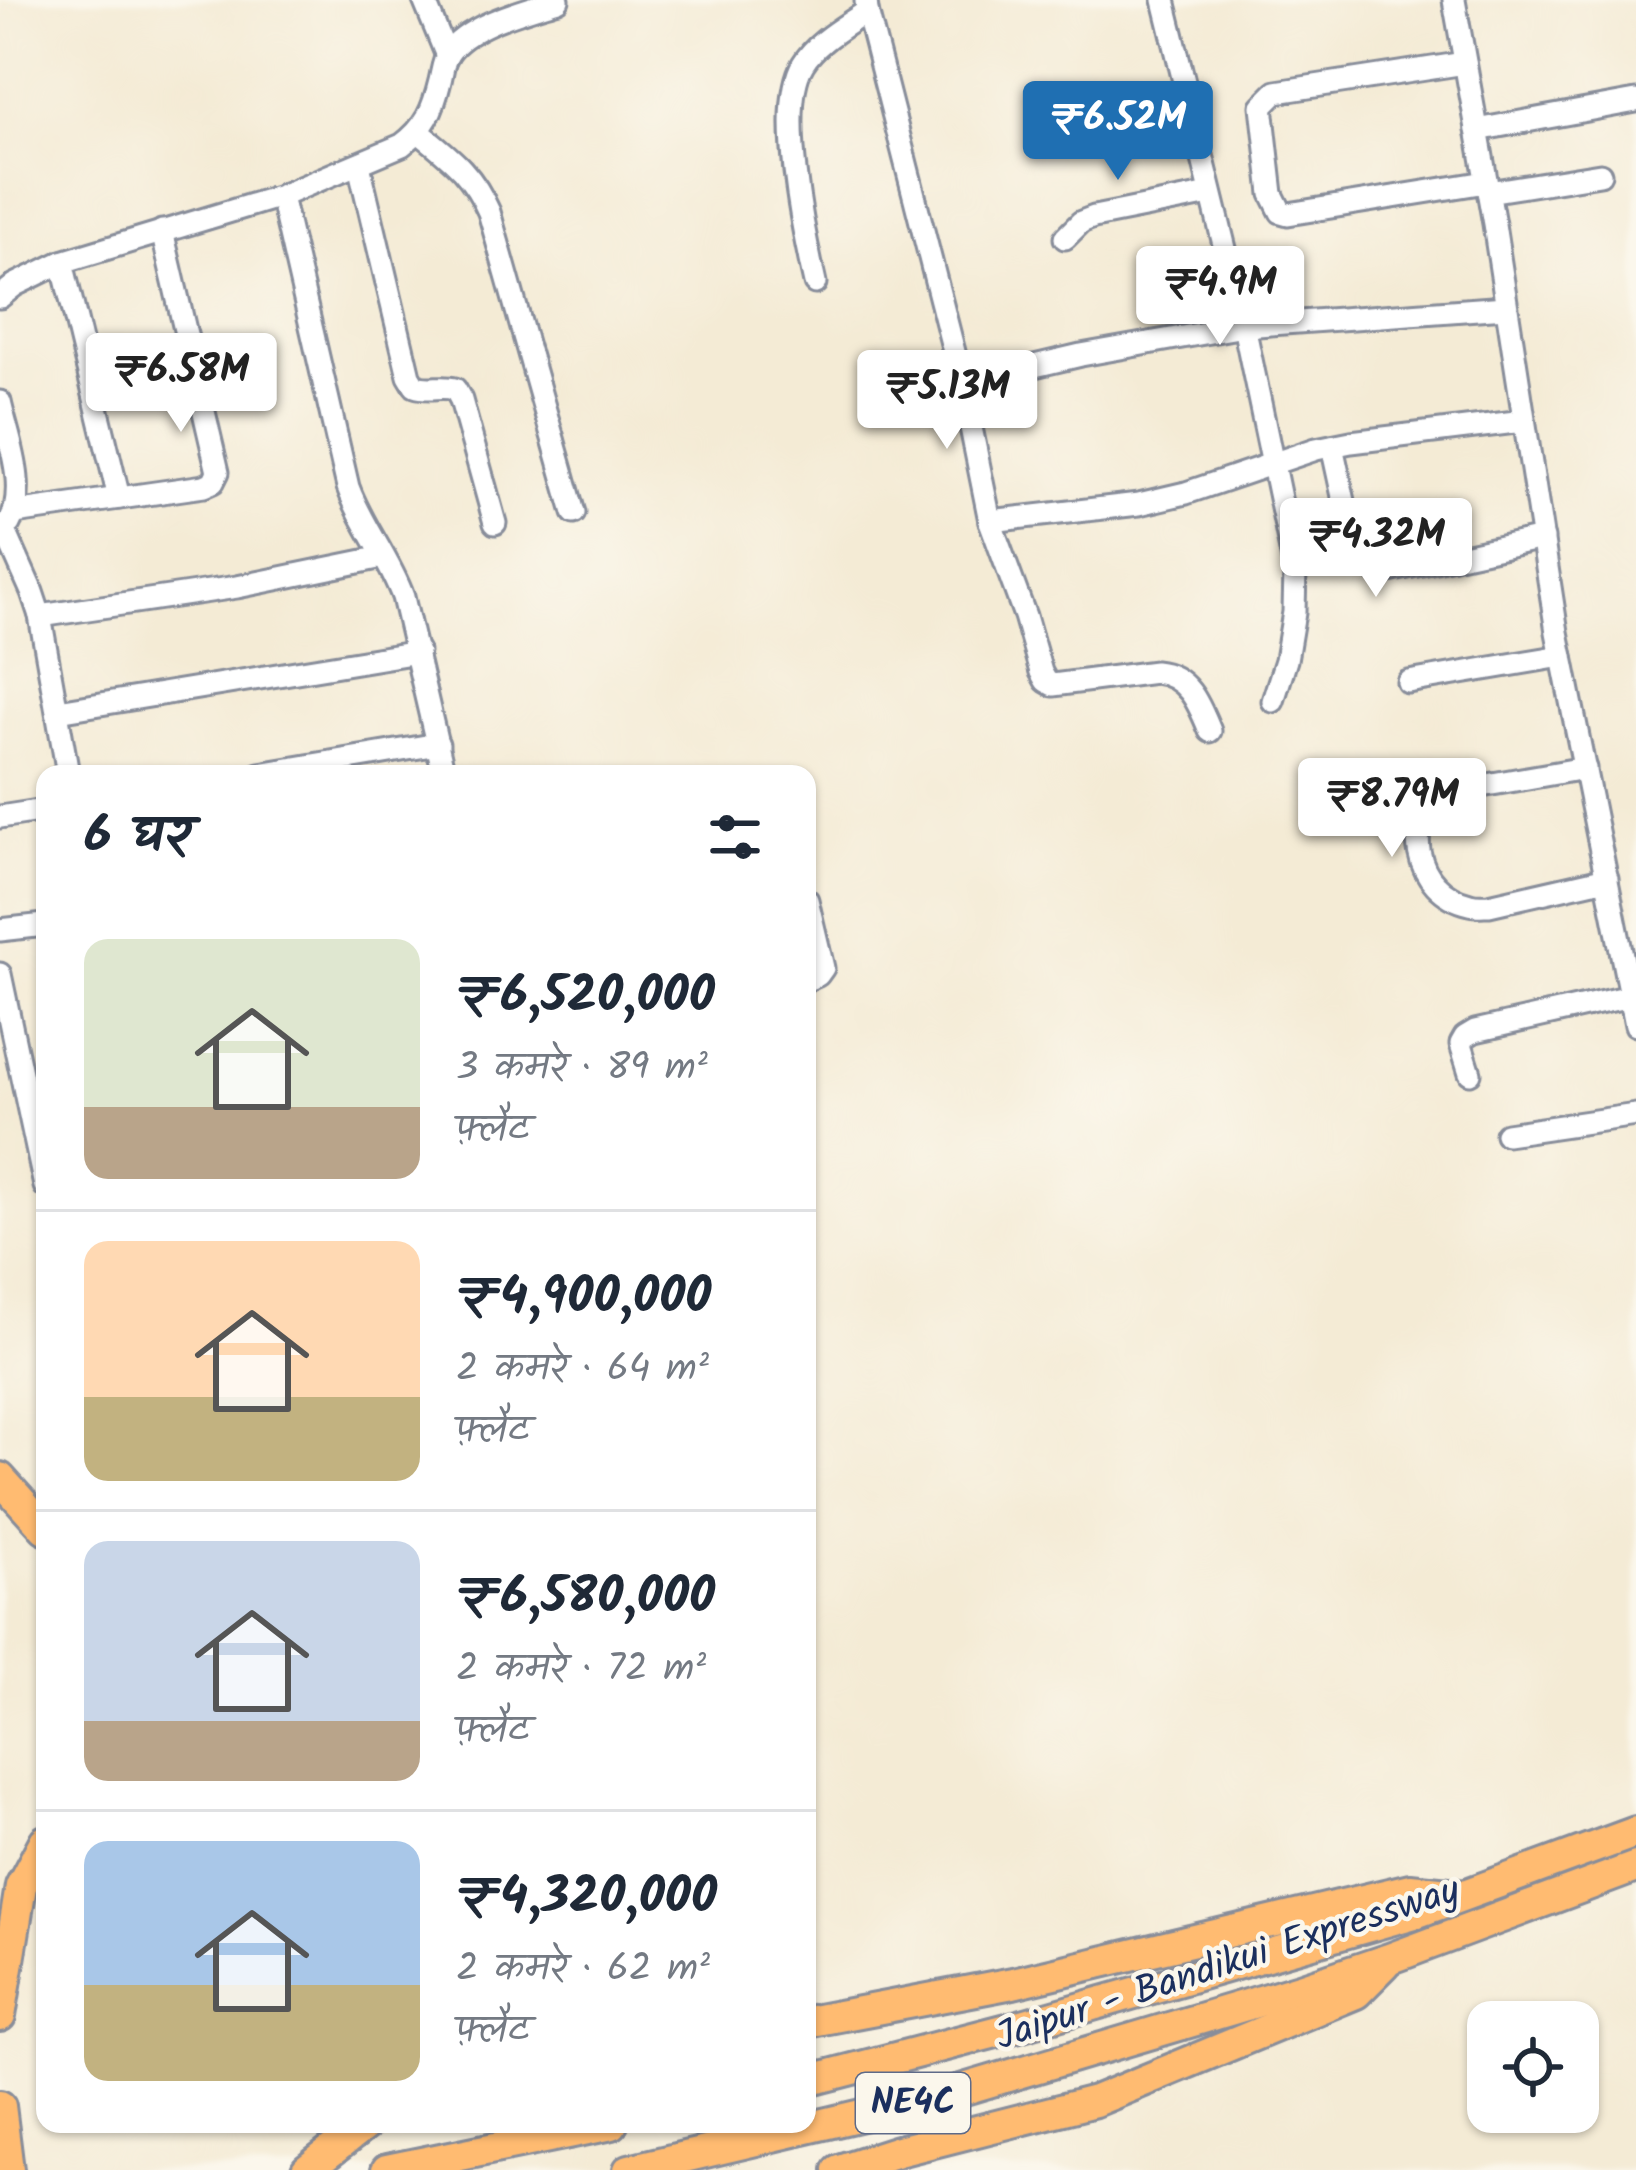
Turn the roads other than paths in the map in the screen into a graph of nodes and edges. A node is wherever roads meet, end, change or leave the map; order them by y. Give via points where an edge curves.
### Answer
1 (424, 0) edge
2 (558, 0) edge
3 (1164, 0) edge
4 (1454, 0) edge
5 (867, 5) edge
6 (447, 56) junction
7 (1465, 64) junction
8 (1636, 101) edge
9 (1477, 130) junction
10 (419, 132) junction
11 (359, 165) junction
12 (1600, 174) dead end
13 (1487, 187) junction
14 (1210, 194) junction
15 (281, 196) junction
16 (162, 231) junction
17 (1065, 238) dead end
18 (62, 262) junction
19 (815, 284) dead end
20 (0, 297) edge
21 (1506, 307) junction
22 (1244, 326) junction
23 (962, 383) junction
24 (0, 402) edge
25 (1524, 421) junction
26 (1332, 446) junction
27 (1274, 463) junction
28 (118, 497) junction
29 (574, 513) dead end
30 (990, 521) junction
31 (494, 523) dead end
32 (7, 526) edge
33 (1543, 538) junction
34 (383, 557) junction
35 (40, 616) junction
36 (418, 652) junction
37 (1562, 656) junction
38 (1408, 682) dead end
39 (1273, 701) dead end
40 (58, 710) junction
41 (1210, 731) dead end
42 (438, 744) junction
43 (67, 765) edge
44 (313, 765) edge
45 (442, 765) edge
46 (1585, 768) junction
47 (36, 811) edge
48 (0, 817) edge
49 (1606, 878) junction
50 (36, 927) edge
51 (0, 930) edge
52 (816, 938) edge
53 (0, 974) edge
54 (816, 976) edge
55 (1630, 996) junction
56 (1636, 1025) edge
57 (1470, 1072) dead end
58 (1636, 1115) edge
59 (1506, 1134) dead end
60 (36, 1144) edge
61 (0, 1478) edge
62 (36, 1518) edge
63 (1636, 1832) edge
64 (36, 1858) edge
65 (1636, 1868) edge
66 (1466, 1894) junction
67 (1389, 1960) junction
68 (0, 2016) edge
69 (816, 2020) edge
70 (816, 2079) edge
71 (0, 2106) edge
72 (816, 2126) edge
73 (354, 2133) edge
74 (568, 2133) edge
75 (785, 2133) edge
76 (8, 2170) edge
77 (307, 2170) edge
78 (387, 2170) edge
79 (628, 2170) edge
80 (839, 2170) edge

1 - 6 street
2 - 6 street via 489,25
3 - 14 street
4 - 7 street
5 - 19 street via 819,46 797,79 795,188
5 - 23 street
6 - 10 street
7 - 9 street
7 - 13 street via 1276,92 1262,106 1272,194 1288,214
8 - 9 street
9 - 13 street
10 - 11 street
10 - 29 street via 462,166 489,212
11 - 15 street
11 - 31 street via 409,376 424,389 455,389
12 - 13 street
13 - 21 street
14 - 17 street via 1094,218
14 - 22 street
15 - 16 street
15 - 34 street via 348,487
16 - 18 street
16 - 28 street via 218,472 204,486
18 - 20 street
18 - 28 street
21 - 22 street
21 - 25 street
22 - 23 street
22 - 27 street
23 - 30 street
24 - 32 street via 18,496
25 - 26 street
25 - 33 street
26 - 27 street
26 - 33 street via 1354,547 1370,569
27 - 30 street via 1139,504
27 - 39 street via 1295,570 1286,660
28 - 32 street
30 - 41 street via 1046,681 1167,673 1194,694
32 - 35 street
33 - 37 street
34 - 35 street
34 - 36 street
35 - 40 street
36 - 40 street
36 - 42 street
37 - 38 street
37 - 46 street
40 - 43 street
42 - 44 street
42 - 45 street
46 - 49 street
46 - 49 street via 1438,797 1417,834 1420,856 1432,881 1470,904
47 - 48 street
49 - 55 street
50 - 51 street
52 - 54 street via 823,968
53 - 60 street
55 - 56 street
55 - 57 street via 1475,1031 1461,1045
58 - 59 street
61 - 62 highway
63 - 66 highway, Jaipur - Bandikui Expressway / NE4C
64 - 68 highway via 21,1886
65 - 67 highway, Jaipur - Bandikui Expressway / NE4C
66 - 69 highway via 1409,1889 1013,1983
66 - 70 highway, Jaipur - Bandikui Expressway / NE4C
67 - 72 highway, Jaipur - Bandikui Expressway / NE4C via 934,2098
67 - 80 highway via 1356,1994 1095,2101
71 - 76 highway
73 - 77 highway
74 - 78 highway
75 - 79 highway, Jaipur - Bandikui Expressway / NE4C

